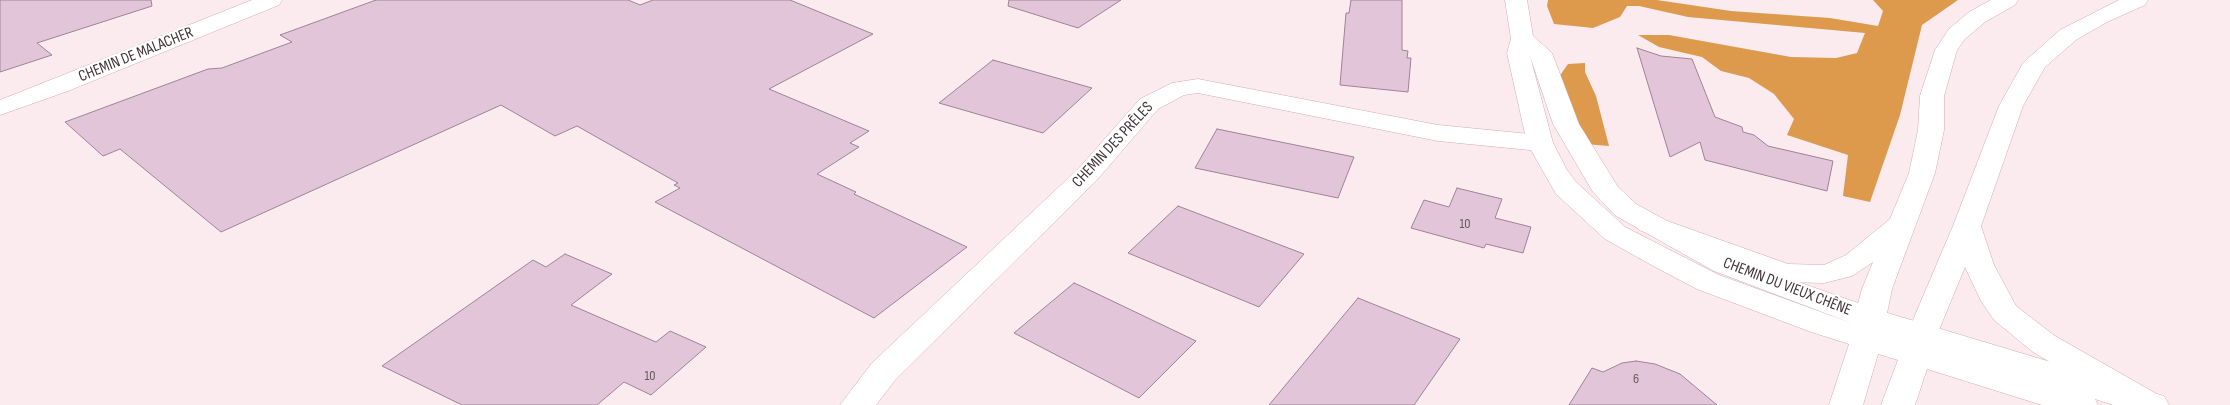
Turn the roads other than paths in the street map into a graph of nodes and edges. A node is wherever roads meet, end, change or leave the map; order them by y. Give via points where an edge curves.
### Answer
1 (271, 0) edge
2 (1516, 0) edge
3 (2007, 0) edge
4 (2137, 0) edge
5 (1522, 39) junction
6 (0, 108) edge
7 (1540, 143) junction
8 (1649, 224) junction
9 (1902, 224) junction
10 (1967, 226) junction
11 (1869, 328) junction
12 (1919, 344) junction
13 (2147, 404) edge
14 (857, 405) edge
15 (1846, 405) edge
16 (1898, 405) edge
17 (2080, 405) edge

1 - 6 main road, CHEMIN DE MALACHER
2 - 5 main road, CHEMIN DU VIEUX CHÊNE
3 - 9 main road via 1977,17 1957,34 1946,50 1932,96 1931,130 1922,173
4 - 10 main road via 2068,35 2035,63 2011,106
5 - 7 main road, CHEMIN DU VIEUX CHÊNE via 1518,53
5 - 8 main road, CHEMIN DU VIEUX CHÊNE via 1541,53 1566,124 1606,192
7 - 11 main road, CHEMIN DU VIEUX CHÊNE via 1566,188 1599,220 1634,245 1708,282 1822,325
7 - 14 main road, CHEMIN DES PRÊLES via 1438,133 1198,86 1166,93 1149,104 1088,174 884,371
8 - 9 main road via 1786,273 1824,274 1856,261
8 - 11 main road, CHEMIN DU VIEUX CHÊNE via 1724,264
9 - 11 main road via 1877,290
10 - 12 main road
10 - 13 main road via 1979,265 1996,301 2006,313 2044,344
11 - 12 main road, CHEMIN DU VIEUX CHÊNE
11 - 15 main road
12 - 13 main road, CHEMIN DU VIEUX CHÊNE
12 - 16 main road
12 - 17 main road, CHEMIN DU VIEUX CHÊNE

